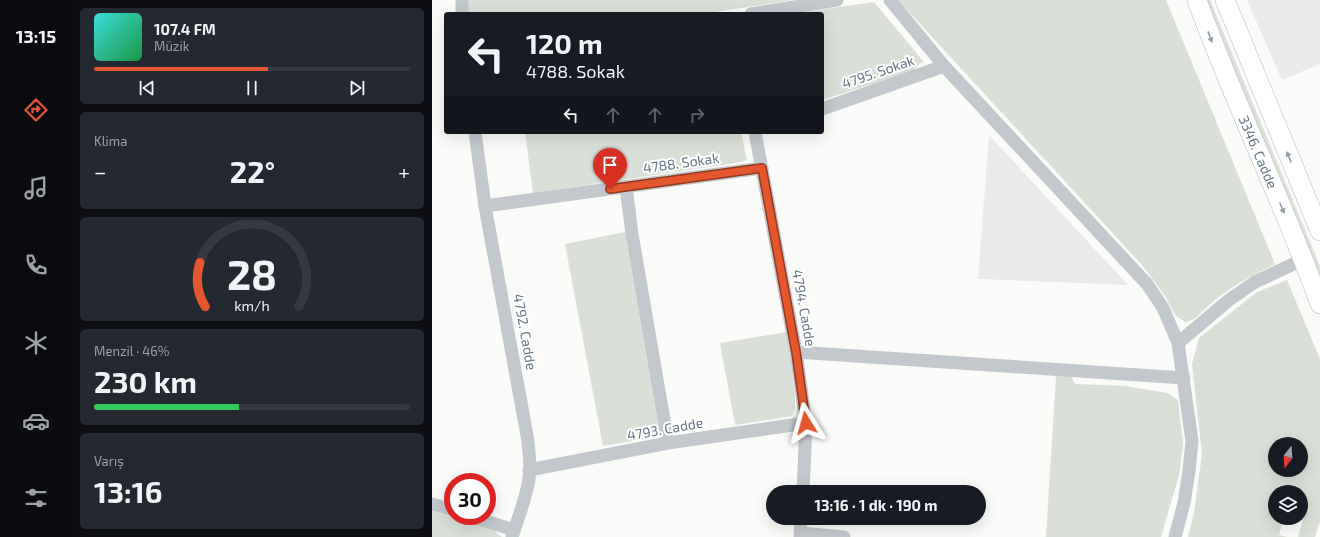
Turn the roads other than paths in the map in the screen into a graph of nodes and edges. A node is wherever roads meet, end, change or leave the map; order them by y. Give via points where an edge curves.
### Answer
1 (462, 0) edge
2 (837, 0) edge
3 (890, 0) edge
4 (1197, 0) edge
5 (1225, 0) edge
6 (462, 12) edge
7 (763, 12) edge
8 (944, 66) junction
9 (824, 108) edge
10 (475, 134) edge
11 (755, 134) edge
12 (762, 168) junction
13 (626, 187) junction
14 (486, 206) junction
15 (1319, 226) edge
16 (1304, 259) junction
17 (1320, 304) edge
18 (1178, 343) junction
19 (796, 352) junction
20 (1184, 378) junction
21 (806, 423) junction
22 (668, 444) junction
23 (530, 470) junction
24 (802, 485) edge
25 (432, 504) edge
26 (444, 507) edge
27 (492, 525) edge
28 (801, 525) edge
29 (514, 534) edge
30 (800, 535) edge
31 (844, 537) edge
32 (1175, 537) edge

1 - 6 street
2 - 7 street
3 - 8 street
4 -> 16 street, 3346. Cadde via 1214,49
15 -> 5 street, 3346. Cadde
8 - 9 street, 4795. Sokak
8 - 18 street via 1147,284 1163,308
10 - 14 street, 4792. Cadde
11 - 12 street, 4794. Cadde
12 - 13 street, 4788. Sokak
12 - 19 street, 4794. Cadde
13 - 14 street, 4788. Sokak
13 - 22 street
14 - 23 street, 4792. Cadde via 528,441
16 - 17 street, 3346. Cadde
16 - 18 street via 1255,282 1229,300
18 - 20 street
19 - 20 street
19 - 21 street, 4794. Cadde
20 - 32 street via 1192,441 1190,472
21 - 22 street, 4793. Cadde
21 - 24 street, 4794. Cadde
22 - 23 street, 4793. Cadde
23 - 29 street, 4792. Cadde via 527,491
25 - 26 street
27 - 29 street
28 - 30 street
30 - 31 street

